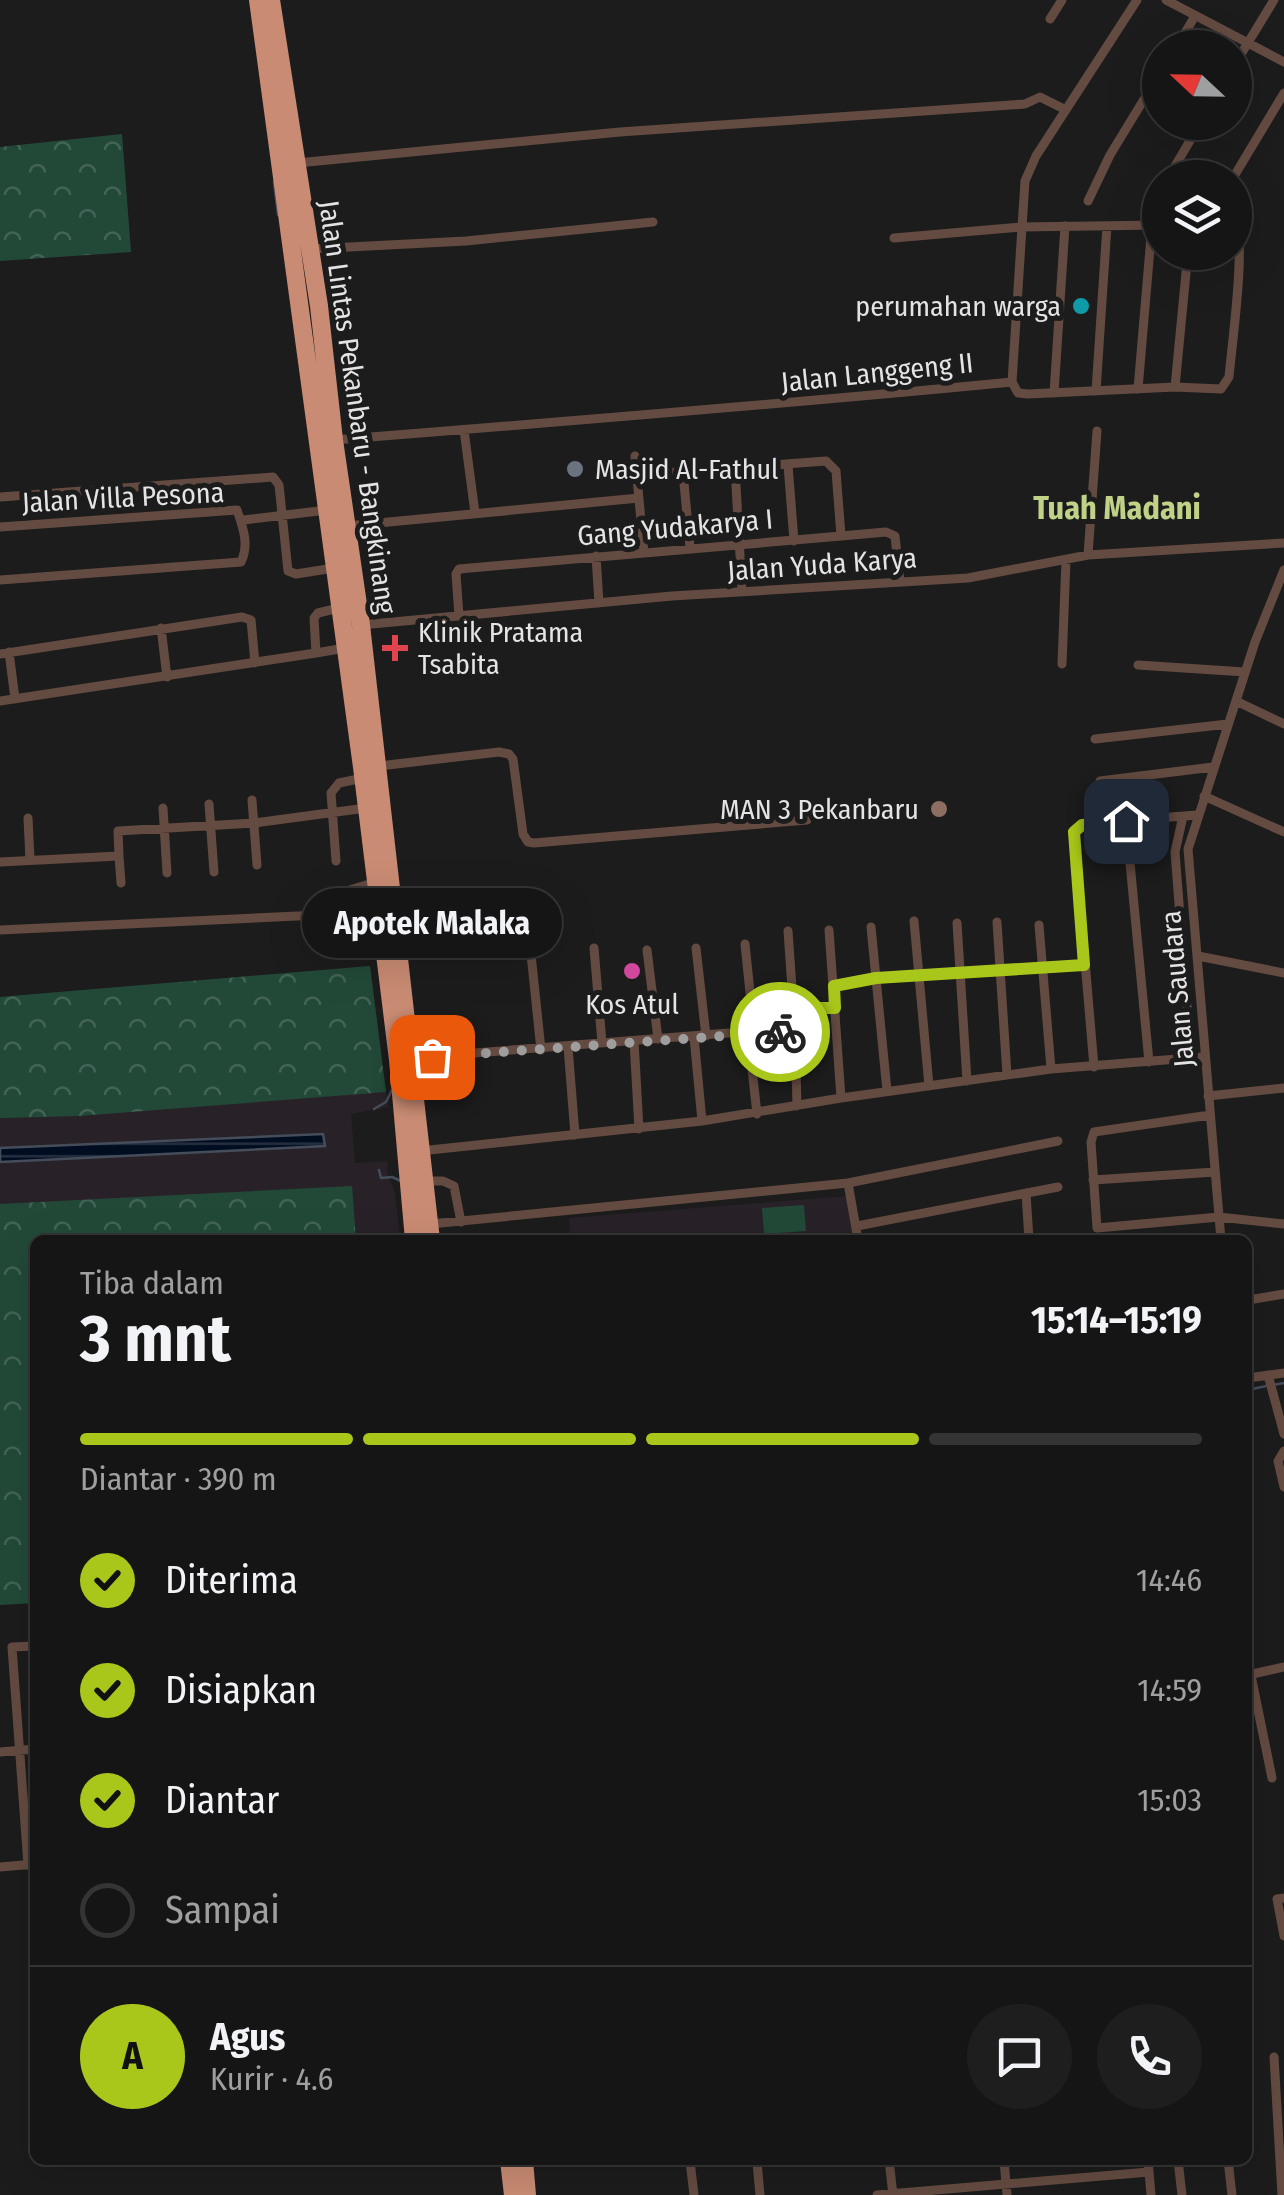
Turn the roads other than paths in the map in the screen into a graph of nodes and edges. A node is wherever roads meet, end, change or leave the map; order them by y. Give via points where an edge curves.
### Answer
1 (258, 0) edge
2 (271, 0) edge
3 (1062, 0) edge
4 (1136, 0) edge
5 (1166, 0) edge
6 (1274, 0) edge
7 (1195, 16) junction
8 (1050, 18) dead end
9 (1187, 30) edge
10 (1222, 30) edge
11 (1252, 36) edge
12 (1252, 45) edge
13 (1284, 62) edge
14 (1284, 94) edge
15 (1142, 102) edge
16 (1066, 110) junction
17 (1244, 160) edge
18 (294, 163) junction
19 (1088, 201) dead end
20 (654, 222) dead end
21 (1142, 225) edge
22 (1065, 226) junction
23 (1107, 226) junction
24 (1020, 227) junction
25 (894, 238) dead end
26 (310, 249) junction
27 (1151, 270) edge
28 (1186, 270) edge
29 (1237, 270) edge
30 (310, 308) junction
31 (1012, 382) junction
32 (1175, 387) junction
33 (1138, 389) junction
34 (1096, 391) junction
35 (1054, 393) junction
36 (464, 430) junction
37 (1098, 431) dead end
38 (334, 440) junction
39 (635, 456) dead end
40 (788, 464) junction
41 (735, 468) junction
42 (683, 472) junction
43 (636, 475) junction
44 (0, 497) edge
45 (639, 498) junction
46 (327, 510) junction
47 (475, 512) junction
48 (283, 517) junction
49 (244, 520) junction
50 (347, 526) junction
51 (0, 527) edge
52 (841, 536) junction
53 (794, 540) junction
54 (1284, 543) edge
55 (739, 544) junction
56 (690, 548) junction
57 (644, 553) junction
58 (1088, 555) junction
59 (596, 556) junction
60 (1066, 560) junction
61 (334, 568) junction
62 (1284, 570) edge
63 (0, 580) edge
64 (900, 582) junction
65 (742, 592) junction
66 (599, 603) junction
67 (339, 608) junction
68 (459, 616) junction
69 (361, 625) junction
70 (161, 628) junction
71 (345, 648) junction
72 (316, 652) junction
73 (4, 653) edge
74 (255, 663) junction
75 (1062, 664) dead end
76 (1138, 665) dead end
77 (1245, 672) junction
78 (167, 677) junction
79 (16, 700) junction
80 (1236, 701) junction
81 (0, 702) edge
82 (1228, 724) junction
83 (1284, 724) edge
84 (1094, 739) dead end
85 (379, 766) junction
86 (1213, 767) junction
87 (363, 778) junction
88 (1100, 781) dead end
89 (1204, 796) junction
90 (252, 800) dead end
91 (209, 804) dead end
92 (163, 808) dead end
93 (366, 808) junction
94 (331, 814) junction
95 (117, 816) dead end
96 (1183, 816) junction
97 (1197, 816) junction
98 (28, 818) dead end
99 (807, 820) dead end
100 (1126, 821) junction
101 (254, 824) junction
102 (211, 827) junction
103 (164, 828) junction
104 (118, 831) junction
105 (1284, 832) edge
106 (119, 856) junction
107 (30, 860) junction
108 (336, 861) dead end
109 (0, 862) edge
110 (257, 865) dead end
111 (214, 872) dead end
112 (168, 873) dead end
113 (376, 882) junction
114 (120, 883) dead end
115 (341, 914) junction
116 (1194, 917) junction
117 (1180, 918) junction
118 (914, 921) dead end
119 (997, 922) dead end
120 (956, 923) dead end
121 (1038, 925) dead end
122 (871, 927) dead end
123 (0, 930) edge
124 (829, 930) dead end
125 (788, 931) dead end
126 (745, 944) dead end
127 (384, 946) junction
128 (594, 948) dead end
129 (696, 948) dead end
130 (647, 950) dead end
131 (531, 954) dead end
132 (1198, 956) junction
133 (1084, 965) junction
134 (1044, 967) junction
135 (1002, 970) junction
136 (959, 971) junction
137 (1284, 973) edge
138 (919, 975) junction
139 (876, 978) junction
140 (834, 986) junction
141 (792, 1008) junction
142 (835, 1008) junction
143 (751, 1032) junction
144 (795, 1032) junction
145 (706, 1036) junction
146 (694, 1037) junction
147 (658, 1039) junction
148 (634, 1041) junction
149 (602, 1043) junction
150 (568, 1046) junction
151 (541, 1050) junction
152 (410, 1058) junction
153 (1192, 1058) junction
154 (1203, 1058) junction
155 (1149, 1062) junction
156 (1094, 1067) junction
157 (1051, 1069) junction
158 (1007, 1075) junction
159 (967, 1081) junction
160 (929, 1086) junction
161 (1284, 1088) edge
162 (887, 1091) junction
163 (1208, 1096) junction
164 (841, 1098) junction
165 (797, 1106) junction
166 (757, 1114) junction
167 (1210, 1115) junction
168 (702, 1122) junction
169 (639, 1130) junction
170 (576, 1135) junction
171 (1058, 1141) dead end
172 (420, 1151) junction
173 (1215, 1172) junction
174 (1094, 1180) junction
175 (423, 1181) junction
176 (848, 1183) junction
177 (1058, 1187) dead end
178 (1026, 1193) junction
179 (1219, 1218) junction
180 (462, 1222) junction
181 (1284, 1224) edge
182 (857, 1226) junction
183 (1097, 1228) junction
184 (430, 1232) edge
185 (413, 1235) edge
186 (858, 1235) edge
187 (1029, 1235) edge
188 (1098, 1235) edge
189 (1221, 1235) edge
190 (1284, 1294) edge
191 (1252, 1299) edge
192 (1284, 1372) edge
193 (1268, 1375) junction
194 (1252, 1377) edge
195 (1284, 1434) edge
196 (1284, 1450) edge
197 (1284, 1487) edge
198 (30, 1646) edge
199 (0, 1648) edge
200 (12, 1648) junction
201 (1284, 1666) edge
202 (1252, 1674) edge
203 (1252, 1688) edge
204 (30, 1749) edge
205 (20, 1750) junction
206 (0, 1752) edge
207 (1272, 1778) dead end
208 (30, 1845) edge
209 (30, 1864) edge
210 (0, 1868) edge
211 (1284, 1898) edge
212 (1284, 1936) edge
213 (1274, 2057) dead end
214 (510, 2165) edge
215 (525, 2165) edge
216 (690, 2165) edge
217 (757, 2165) edge
218 (890, 2165) edge
219 (1004, 2165) edge
220 (1148, 2165) edge
221 (1179, 2165) edge
222 (1229, 2165) edge
223 (1149, 2172) junction
224 (1007, 2190) edge
225 (894, 2194) edge
226 (513, 2195) edge
227 (528, 2195) edge
228 (694, 2195) edge
229 (760, 2195) edge
230 (878, 2195) edge
231 (1151, 2195) edge
232 (1182, 2195) edge
233 (1232, 2195) edge
234 (1282, 2195) edge

1 - 30 highway, Jalan Lintas Pekanbaru - Bangkinang via 280,177
2 - 18 highway, Jalan Lintas Pekanbaru - Bangkinang
3 - 8 street
4 - 16 street, Jalan Langgeng II
5 - 7 street
6 - 11 street
7 - 9 street
7 - 10 street
12 - 13 street
14 - 17 street
15 - 19 street
16 - 18 street via 1040,97 1025,104
16 - 24 street, Jalan Langgeng II via 1025,180
18 - 26 highway, Jalan Lintas Pekanbaru - Bangkinang
20 - 26 street
21 - 23 street
22 - 23 street
22 - 24 street
22 - 35 street
23 - 34 street
24 - 25 street
24 - 31 street, Jalan Langgeng II
26 - 30 highway, Jalan Lintas Pekanbaru - Bangkinang
27 - 33 street
28 - 32 street
29 - 32 street via 1226,385
30 - 38 highway, Jalan Lintas Pekanbaru - Bangkinang
30 - 46 highway, Jalan Lintas Pekanbaru - Bangkinang
31 - 35 street via 1018,393
31 - 36 street, Jalan Langgeng II
32 - 33 street
33 - 34 street
34 - 35 street
36 - 38 street, Jalan Langgeng II
36 - 47 street
37 - 58 street
38 - 50 highway, Jalan Lintas Pekanbaru - Bangkinang
39 - 43 street
40 - 41 street
40 - 52 street via 826,461 836,471
40 - 53 street
41 - 42 street
41 - 55 street
42 - 43 street
42 - 56 street
43 - 45 street
44 - 48 street via 266,476 277,480
45 - 47 street
45 - 57 street
46 - 48 street, Jalan Villa Pesona
46 - 61 highway, Jalan Lintas Pekanbaru - Bangkinang
47 - 50 street
48 - 49 street, Jalan Villa Pesona
48 - 61 street via 286,568 296,574
49 - 51 street, Jalan Villa Pesona via 237,510
49 - 63 street, Jalan Villa Pesona via 241,562
50 - 69 highway, Jalan Lintas Pekanbaru - Bangkinang
52 - 53 street, Gang Yudakarya I
52 - 64 street, Gang Yudakarya I via 894,536
53 - 55 street, Gang Yudakarya I
54 - 58 street, Jalan Yuda Karya
55 - 56 street, Gang Yudakarya I
55 - 65 street
56 - 57 street, Gang Yudakarya I
57 - 59 street, Gang Yudakarya I
58 - 60 street, Jalan Yuda Karya
59 - 66 street
59 - 68 street, Gang Yudakarya I via 460,569
60 - 64 street, Jalan Yuda Karya
60 - 75 street
61 - 67 highway, Jalan Lintas Pekanbaru - Bangkinang
62 - 77 street, Jalan Saudara
64 - 65 street, Jalan Yuda Karya
65 - 66 street, Jalan Yuda Karya
66 - 68 street, Jalan Yuda Karya
67 - 71 highway, Jalan Lintas Pekanbaru - Bangkinang
67 - 72 street via 314,618
68 - 69 street, Jalan Yuda Karya
69 - 85 highway, Jalan Lintas Pekanbaru - Bangkinang
70 - 73 street
70 - 74 street via 247,618
70 - 78 street
71 - 72 street
71 - 87 highway, Jalan Lintas Pekanbaru - Bangkinang
72 - 74 street
73 - 79 street
74 - 78 street
76 - 77 street
77 - 80 street, Jalan Saudara
78 - 79 street
79 - 81 street
80 - 82 street, Jalan Saudara
80 - 83 street
82 - 84 street
82 - 86 street, Jalan Saudara
85 - 99 street via 509,754 522,834 534,844
85 - 152 highway, Jalan Lintas Pekanbaru - Bangkinang
86 - 88 street
86 - 89 street, Jalan Saudara
87 - 93 highway, Jalan Lintas Pekanbaru - Bangkinang
87 - 94 street via 334,788
89 - 97 street, Jalan Saudara
89 - 105 street
90 - 101 street
91 - 102 street
92 - 103 street
93 - 94 street
93 - 113 highway, Jalan Lintas Pekanbaru - Bangkinang
94 - 101 street
94 - 108 street
95 - 104 street
96 - 97 street
96 - 100 street
96 - 117 street via 1175,852
97 - 116 street, Jalan Saudara via 1188,865
98 - 107 street
100 - 133 street via 1082,825 1074,832
100 - 155 street
101 - 102 street
101 - 110 street
102 - 103 street
102 - 111 street
103 - 104 street
103 - 112 street
104 - 106 street
106 - 107 street
106 - 114 street
107 - 109 street
113 - 115 street via 342,892
113 - 127 highway, Jalan Lintas Pekanbaru - Bangkinang
115 - 123 street
115 - 127 street via 348,943
116 - 117 street
116 - 132 street, Jalan Saudara
117 - 153 street
118 - 138 street
119 - 135 street
120 - 136 street
121 - 134 street
122 - 139 street
124 - 140 street
125 - 141 street
126 - 143 street
127 - 185 highway, Jalan Lintas Pekanbaru - Bangkinang
128 - 149 street
129 - 145 street
130 - 147 street
131 - 151 street
132 - 137 street
132 - 154 street, Jalan Saudara
133 - 134 street
133 - 156 street
134 - 135 street
134 - 157 street
135 - 136 street
135 - 158 street
136 - 138 street
136 - 159 street
138 - 139 street
138 - 160 street
139 - 140 street
139 - 162 street
140 - 142 street
141 - 142 street
141 - 144 street
142 - 164 street
143 - 144 street
143 - 145 street
143 - 166 street
144 - 165 street
145 - 146 street
146 - 147 street
146 - 168 street
147 - 148 street
148 - 149 street
148 - 169 street
149 - 150 street
150 - 151 street
150 - 170 street
151 - 152 street
152 - 172 highway, Jalan Lintas Pekanbaru - Bangkinang
153 - 154 street
153 - 155 street
154 - 163 street, Jalan Saudara
155 - 156 street
156 - 157 street
157 - 158 street
158 - 159 street
159 - 160 street
160 - 162 street
161 - 163 street
162 - 164 street
163 - 167 street, Jalan Saudara
164 - 165 street
165 - 166 street
166 - 168 street
167 - 173 street, Jalan Saudara
167 - 174 street via 1094,1132
168 - 169 street
169 - 170 street
170 - 172 street
171 - 176 street
172 - 175 highway, Jalan Lintas Pekanbaru - Bangkinang
173 - 174 street
173 - 179 street, Jalan Saudara
174 - 183 street
175 - 180 street via 454,1186
175 - 184 highway, Jalan Lintas Pekanbaru - Bangkinang
176 - 180 street
176 - 182 street
177 - 178 street
178 - 182 street
178 - 187 street
179 - 181 street
179 - 183 street
179 - 189 street, Jalan Saudara
180 - 184 street
182 - 186 street
183 - 188 street
190 - 191 street
192 - 193 street
193 - 194 street
193 - 195 street
196 - 197 street via 1278,1461
198 - 200 street
199 - 200 street
200 - 205 street
201 - 202 street
203 - 207 street
204 - 205 street
205 - 206 street
205 - 208 street
209 - 210 street
211 - 212 street via 1277,1898
213 - 234 street
214 - 226 highway
215 - 227 highway
216 - 228 street
217 - 229 street
218 - 225 street
219 - 224 street
220 - 223 street
221 - 232 street
222 - 233 street
223 - 224 street
223 - 231 street
224 - 225 street
225 - 230 street

